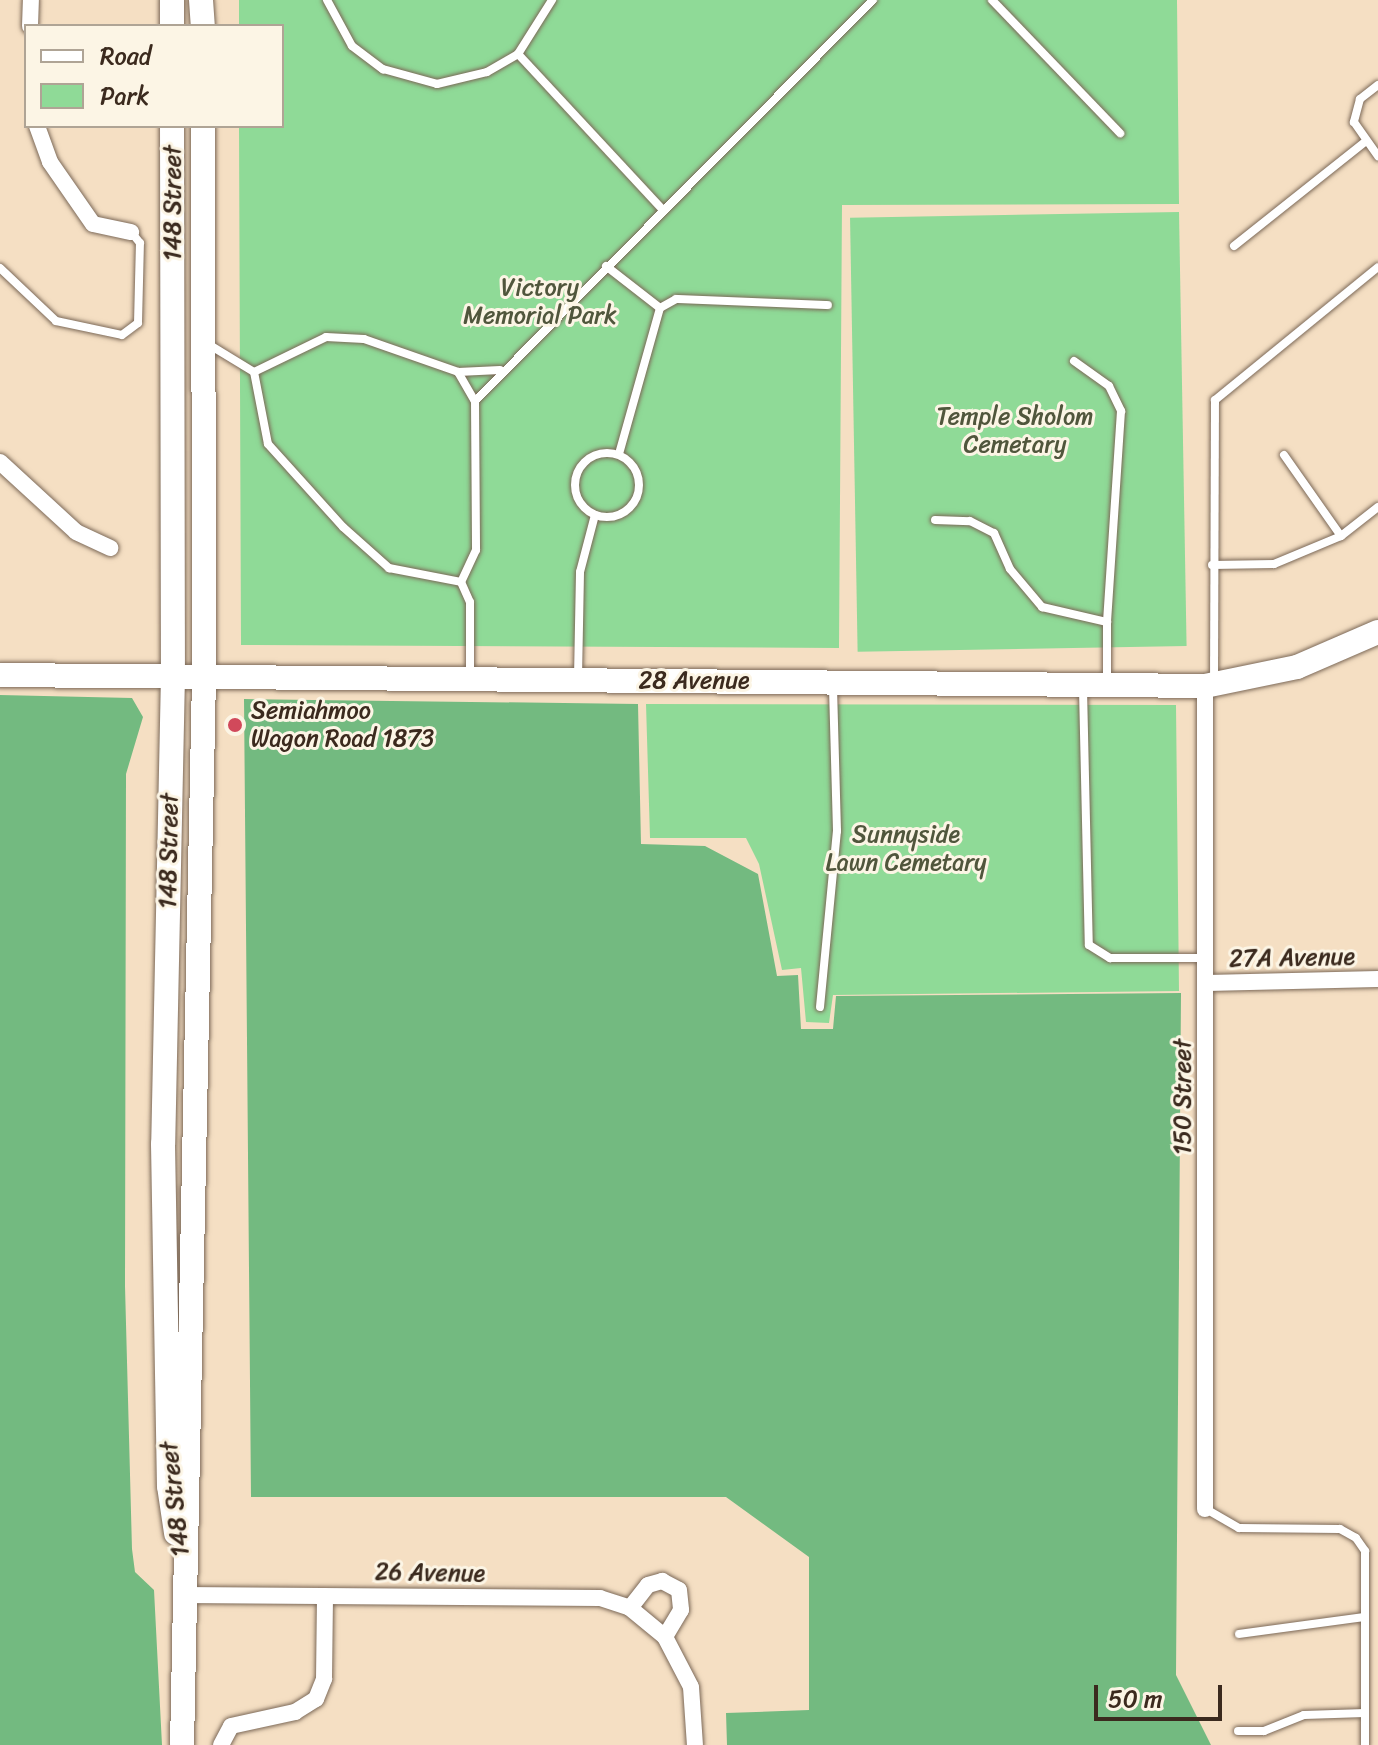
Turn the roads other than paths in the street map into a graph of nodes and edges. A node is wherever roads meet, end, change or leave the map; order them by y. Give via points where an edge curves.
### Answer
1 (31, 0) edge
2 (172, 0) edge
3 (201, 0) edge
4 (327, 0) edge
5 (552, 0) edge
6 (873, 0) edge
7 (992, 0) edge
8 (30, 24) edge
9 (172, 24) edge
10 (203, 24) edge
11 (518, 54) junction
12 (1378, 85) edge
13 (38, 128) edge
14 (172, 128) edge
15 (203, 128) edge
16 (1120, 133) dead end
17 (1366, 141) junction
18 (1378, 156) edge
19 (661, 208) junction
20 (131, 232) joint
21 (1234, 246) dead end
22 (606, 266) junction
23 (1378, 267) edge
24 (0, 268) edge
25 (828, 305) dead end
26 (660, 308) junction
27 (203, 341) junction
28 (1074, 361) dead end
29 (500, 370) junction
30 (254, 372) junction
31 (458, 372) junction
32 (475, 401) junction
33 (619, 454) junction
34 (1284, 455) dead end
35 (0, 462) edge
36 (1378, 507) edge
37 (595, 515) junction
38 (935, 520) dead end
39 (1341, 536) junction
40 (111, 548) dead end
41 (1212, 565) junction
42 (461, 582) junction
43 (1107, 622) junction
44 (1378, 632) edge
45 (0, 675) edge
46 (173, 675) junction
47 (204, 675) junction
48 (470, 677) junction
49 (578, 680) junction
50 (832, 682) junction
51 (1095, 684) junction
52 (1209, 685) junction
53 (1207, 958) junction
54 (1378, 979) edge
55 (1207, 983) junction
56 (820, 1007) dead end
57 (1205, 1509) joint
58 (183, 1585) junction
59 (325, 1596) junction
60 (630, 1608) junction
61 (1364, 1617) junction
62 (1239, 1634) dead end
63 (665, 1637) junction
64 (1365, 1713) junction
65 (1238, 1731) dead end
66 (182, 1745) edge
67 (221, 1745) edge
68 (695, 1745) edge
69 (1365, 1745) edge

1 - 8 street
2 - 9 main road
3 - 10 main road
4 - 11 lane via 352,46 383,69 437,84 487,72
5 - 11 lane
6 - 19 lane
7 - 16 lane
11 - 19 lane
12 - 17 lane via 1360,99 1354,122
13 - 20 street via 50,162 93,224
14 - 46 main road, 148 Street
15 - 27 main road, 148 Street
17 - 18 lane
17 - 21 lane
19 - 22 lane
20 - 24 lane via 140,243 138,323 122,335 56,321
22 - 26 lane
22 - 29 lane
23 - 41 lane via 1215,400
25 - 26 lane via 676,299
26 - 33 lane
27 - 30 lane
27 - 47 main road, 148 Street
28 - 43 lane via 1109,386 1121,411
29 - 31 lane
29 - 32 lane
30 - 31 lane via 326,337 411,350
30 - 42 lane via 268,444 343,527 389,568
31 - 32 lane
32 - 42 lane via 476,550
33 - 37 lane via 591,456 577,472 575,492
33 - 37 lane via 637,471 639,493 617,516
34 - 39 lane
35 - 40 street via 76,532
36 - 39 lane
37 - 49 lane via 580,572
38 - 43 lane via 970,521 994,533 1010,569 1042,607
39 - 41 lane via 1274,564
41 - 52 lane
42 - 48 lane via 470,602
43 - 51 lane
44 - 52 main road, 28 Avenue via 1297,667
45 - 46 main road, 28 Avenue
46 - 47 main road, 28 Avenue
46 - 58 main road, 148 Street via 163,1144 169,1486
47 - 48 main road, 28 Avenue
47 - 58 main road, 148 Street
48 - 49 main road, 28 Avenue
49 - 50 main road, 28 Avenue
50 - 51 main road, 28 Avenue
50 - 56 lane via 837,831
51 - 52 main road, 28 Avenue
51 - 53 lane via 1089,945 1110,958
52 - 53 street, 150 Street
53 - 55 street, 150 Street
54 - 55 street, 27A Avenue
55 - 57 street, 150 Street
57 - 61 lane via 1239,1528 1340,1529 1356,1538 1365,1551
58 - 59 street, 26 Avenue
58 - 66 main road, 148 Street
59 - 60 street, 26 Avenue via 600,1598
59 - 67 street via 324,1679 316,1699 295,1712 231,1726
60 - 63 street, 26 Avenue
60 - 63 street via 648,1585 662,1581 679,1590 681,1610
61 - 62 lane via 1306,1619 1269,1633
61 - 64 lane
63 - 68 street via 691,1687
64 - 65 lane via 1304,1715 1264,1731
64 - 69 lane

